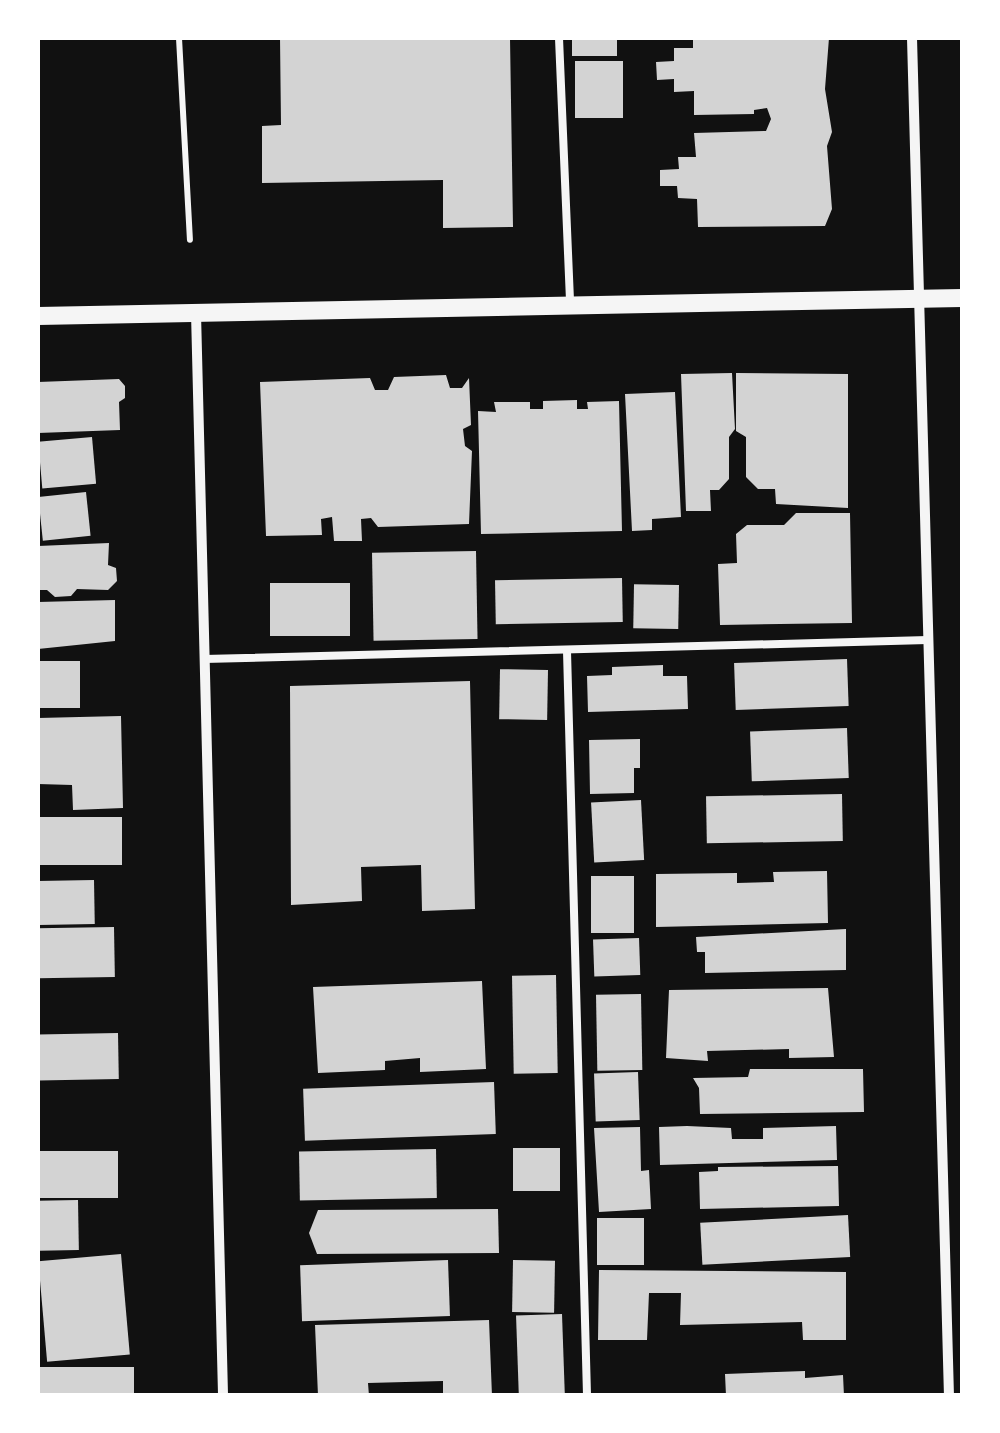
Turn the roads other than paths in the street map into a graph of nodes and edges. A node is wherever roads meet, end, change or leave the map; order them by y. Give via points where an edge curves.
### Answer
1 (559, 38) edge
2 (912, 38) edge
3 (962, 298) edge
4 (920, 299) junction
5 (570, 306) junction
6 (196, 313) junction
7 (38, 316) edge
8 (928, 640) junction
9 (567, 651) junction
10 (204, 659) junction
11 (222, 1396) edge
12 (587, 1396) edge
13 (949, 1396) edge

1 - 5 lane
2 - 4 street
3 - 4 street
4 - 5 street
4 - 8 street
5 - 6 street
6 - 7 street
6 - 10 street
8 - 9 lane
8 - 13 street
9 - 10 lane
9 - 12 lane
10 - 11 street

